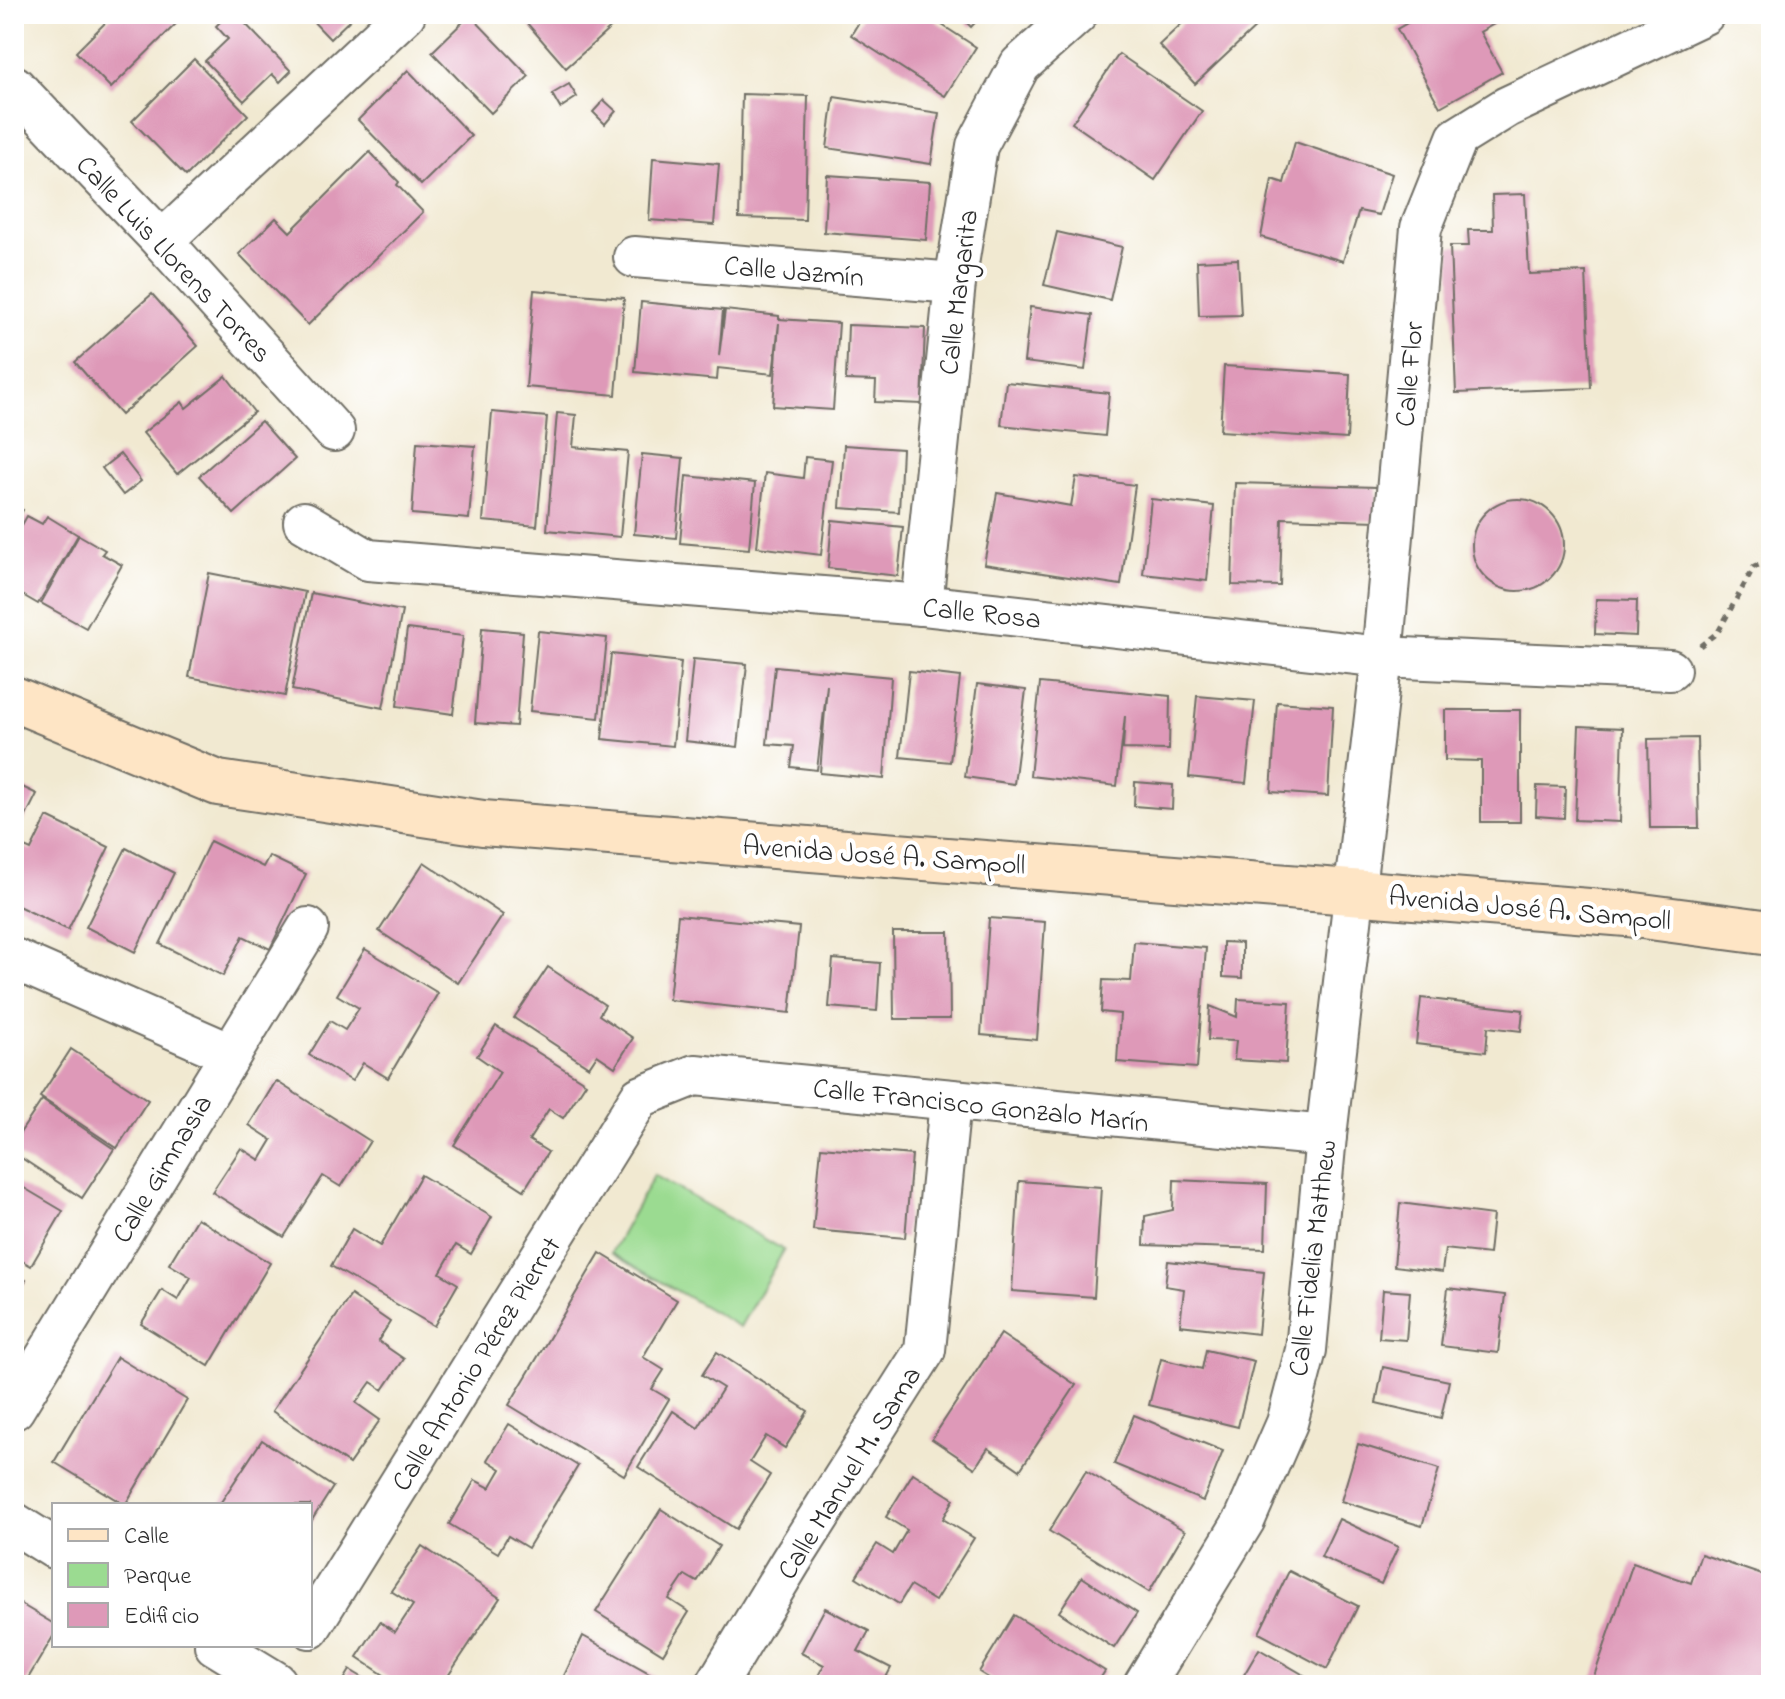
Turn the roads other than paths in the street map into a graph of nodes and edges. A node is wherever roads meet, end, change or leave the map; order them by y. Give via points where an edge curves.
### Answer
1 (405, 14) edge
2 (1077, 14) edge
3 (1704, 14) edge
4 (14, 86) edge
5 (162, 241) junction
6 (634, 257) dead end
7 (955, 283) junction
8 (334, 431) dead end
9 (304, 522) dead end
10 (922, 605) junction
11 (1382, 657) junction
12 (1670, 670) road end
13 (14, 699) edge
14 (1354, 891) junction
15 (308, 928) dead end
16 (1771, 933) edge
17 (14, 959) edge
18 (231, 1054) junction
19 (640, 1097) joint
20 (950, 1102) junction
21 (1326, 1136) junction
22 (14, 1409) edge
23 (14, 1523) edge
24 (52, 1547) edge
25 (312, 1625) edge
26 (218, 1647) edge
27 (299, 1647) edge
28 (276, 1684) edge
29 (716, 1685) edge
30 (1144, 1685) edge

1 - 5 street
2 - 7 street, Calle Margarita via 1020,65 977,146
3 - 11 street, Calle Flor via 1507,107 1457,138 1421,228
4 - 5 street, Calle Luis Llorens Torres
5 - 8 street, Calle Luis Llorens Torres
6 - 7 street, Calle Jazmín
7 - 10 street, Calle Margarita
9 - 10 street, Calle Rosa via 368,560
10 - 11 street, Calle Rosa
11 - 12 street, Calle Rosa
11 - 14 street, Calle Flor
13 - 14 street, Avenida José A. Sampoll via 218,783 468,820
14 - 16 street, Avenida José A. Sampoll via 1627,914
14 - 21 street, Calle Fidelia Matthew
15 - 18 street, Calle Gimnasia
17 - 18 street
18 - 22 street, Calle Gimnasia
19 - 20 street, Calle Francisco Gonzalo Marín via 695,1075
19 - 25 street, Calle Antonio Pérez Pierret
20 - 21 street, Calle Francisco Gonzalo Marín
20 - 29 street, Calle Manuel M. Sama via 925,1350
21 - 30 street, Calle Fidelia Matthew via 1306,1350 1287,1423 1245,1519
23 - 24 street
26 - 28 street
27 - 28 street

